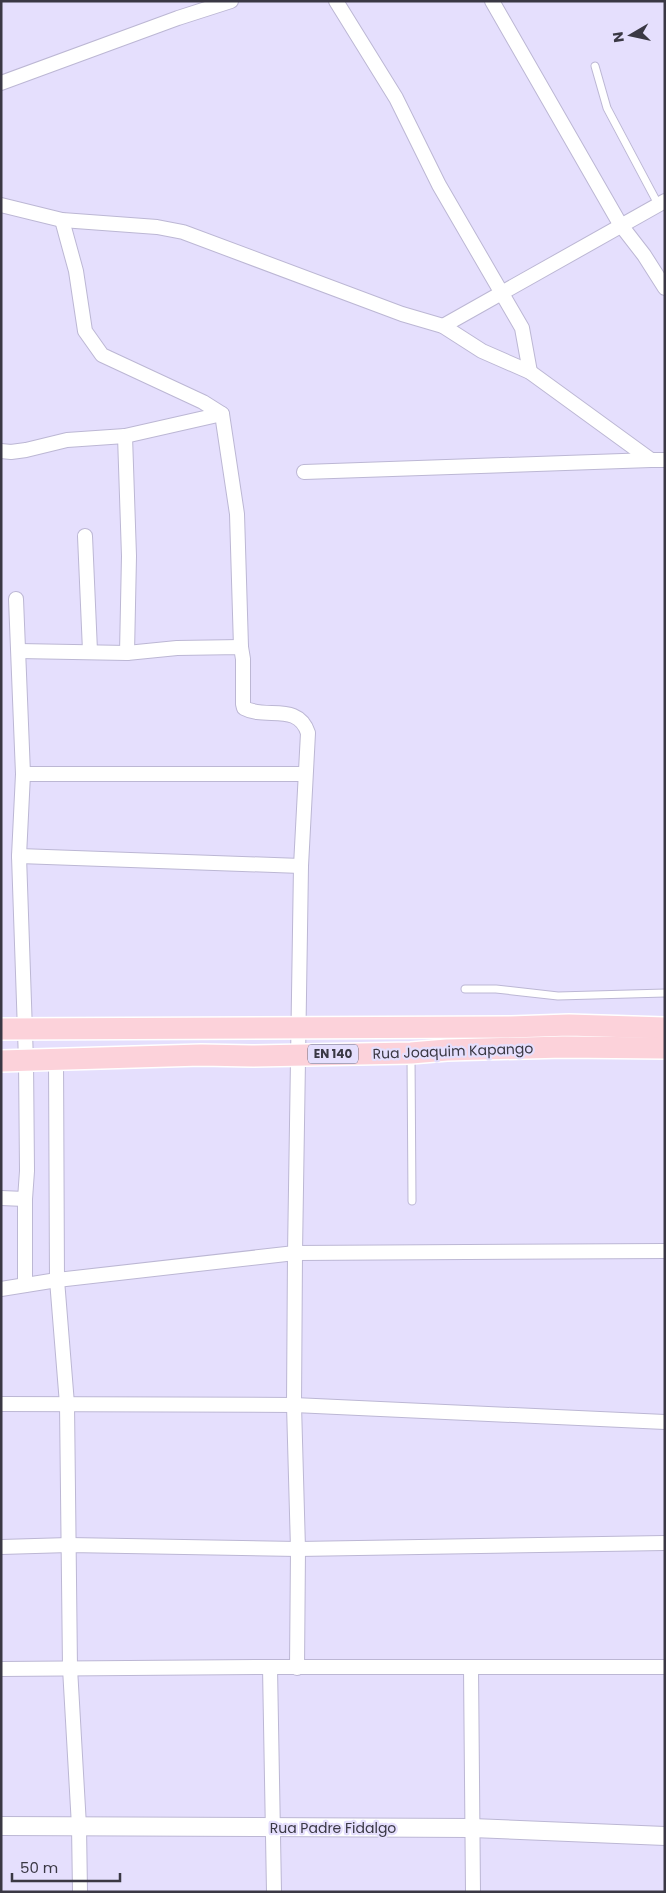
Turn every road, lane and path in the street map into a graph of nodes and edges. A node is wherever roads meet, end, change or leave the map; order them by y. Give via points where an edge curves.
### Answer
1 (231, 1) edge
2 (336, 1) edge
3 (492, 1) edge
4 (595, 66) dead end
5 (1, 83) edge
6 (661, 202) edge
7 (1, 205) edge
8 (62, 220) junction
9 (620, 224) junction
10 (665, 288) edge
11 (503, 293) junction
12 (443, 326) junction
13 (530, 372) junction
14 (222, 414) junction
15 (125, 436) junction
16 (1, 451) edge
17 (658, 460) edge
18 (304, 472) dead end
19 (85, 536) dead end
20 (16, 599) dead end
21 (240, 647) junction
22 (19, 651) junction
23 (90, 651) junction
24 (126, 653) junction
25 (23, 774) junction
26 (305, 774) junction
27 (19, 856) junction
28 (301, 866) junction
29 (465, 989) dead end
30 (665, 993) edge
31 (298, 1028) junction
32 (665, 1028) edge
33 (1, 1029) edge
34 (26, 1029) junction
35 (665, 1048) edge
36 (411, 1053) junction
37 (299, 1055) junction
38 (56, 1058) junction
39 (1, 1061) edge
40 (26, 1061) junction
41 (1, 1198) edge
42 (25, 1199) junction
43 (412, 1201) dead end
44 (665, 1251) edge
45 (295, 1254) junction
46 (57, 1280) junction
47 (25, 1285) junction
48 (1, 1290) edge
49 (1, 1404) edge
50 (67, 1404) junction
51 (294, 1405) junction
52 (665, 1422) edge
53 (665, 1543) edge
54 (69, 1545) junction
55 (1, 1547) edge
56 (298, 1549) junction
57 (270, 1667) junction
58 (471, 1667) junction
59 (665, 1667) edge
60 (70, 1668) junction
61 (297, 1668) junction
62 (1, 1670) edge
63 (1, 1826) edge
64 (79, 1826) junction
65 (272, 1828) junction
66 (472, 1828) junction
67 (665, 1836) edge
68 (80, 1892) edge
69 (274, 1892) edge
70 (474, 1892) edge

1 - 5 street
2 - 11 street via 396,98 439,184
3 - 9 street
4 - 6 lane via 607,108
6 - 9 street
7 - 8 street
8 - 12 street via 183,232 402,314
8 - 14 street via 76,272 85,331 102,355
9 - 10 street
9 - 11 street
11 - 12 street
11 - 13 street via 522,328
12 - 13 street via 482,351
13 - 17 street
14 - 15 street
14 - 21 street via 238,514
15 - 16 street via 67,440 26,450
15 - 24 street via 129,556
17 - 18 street
19 - 23 street
20 - 22 street
21 - 24 street
21 - 26 street via 244,708 300,719 308,733
22 - 23 street
22 - 25 street
23 - 24 street
25 - 26 street
25 - 27 street
26 - 28 street
27 - 28 street
27 - 34 street
28 - 31 street
29 - 30 lane via 558,996
31 - 32 main road, Rua Joaquim Kapango / EN 140 via 570,1025
31 - 34 main road, Rua Joaquim Kapango / EN 140
31 - 37 street
33 - 34 main road, Rua Joaquim Kapango / EN 140
34 - 40 street
35 - 36 main road, Rua Joaquim Kapango / EN 140 via 563,1047
36 - 37 main road, Rua Joaquim Kapango / EN 140
36 - 43 lane
37 - 38 main road, Rua Joaquim Kapango / EN 140
37 - 45 street
38 - 40 main road, Rua Joaquim Kapango / EN 140
38 - 46 street
39 - 40 main road, Rua Joaquim Kapango / EN 140
40 - 42 street
41 - 42 street
42 - 47 street
44 - 45 street
45 - 46 street
45 - 51 street
46 - 47 street
46 - 50 street
47 - 48 street
49 - 50 street
50 - 51 street
50 - 54 street
51 - 52 street
51 - 56 street
53 - 56 street
54 - 55 street
54 - 56 street
54 - 60 street
56 - 61 street
57 - 60 street
57 - 61 street
57 - 65 street
58 - 59 street
58 - 61 street
58 - 66 street
60 - 62 street
60 - 64 street
63 - 64 street, Rua Padre Fidalgo
64 - 65 street, Rua Padre Fidalgo
64 - 68 street
65 - 66 street, Rua Padre Fidalgo
65 - 69 street
66 - 67 street, Rua Padre Fidalgo
66 - 70 street

